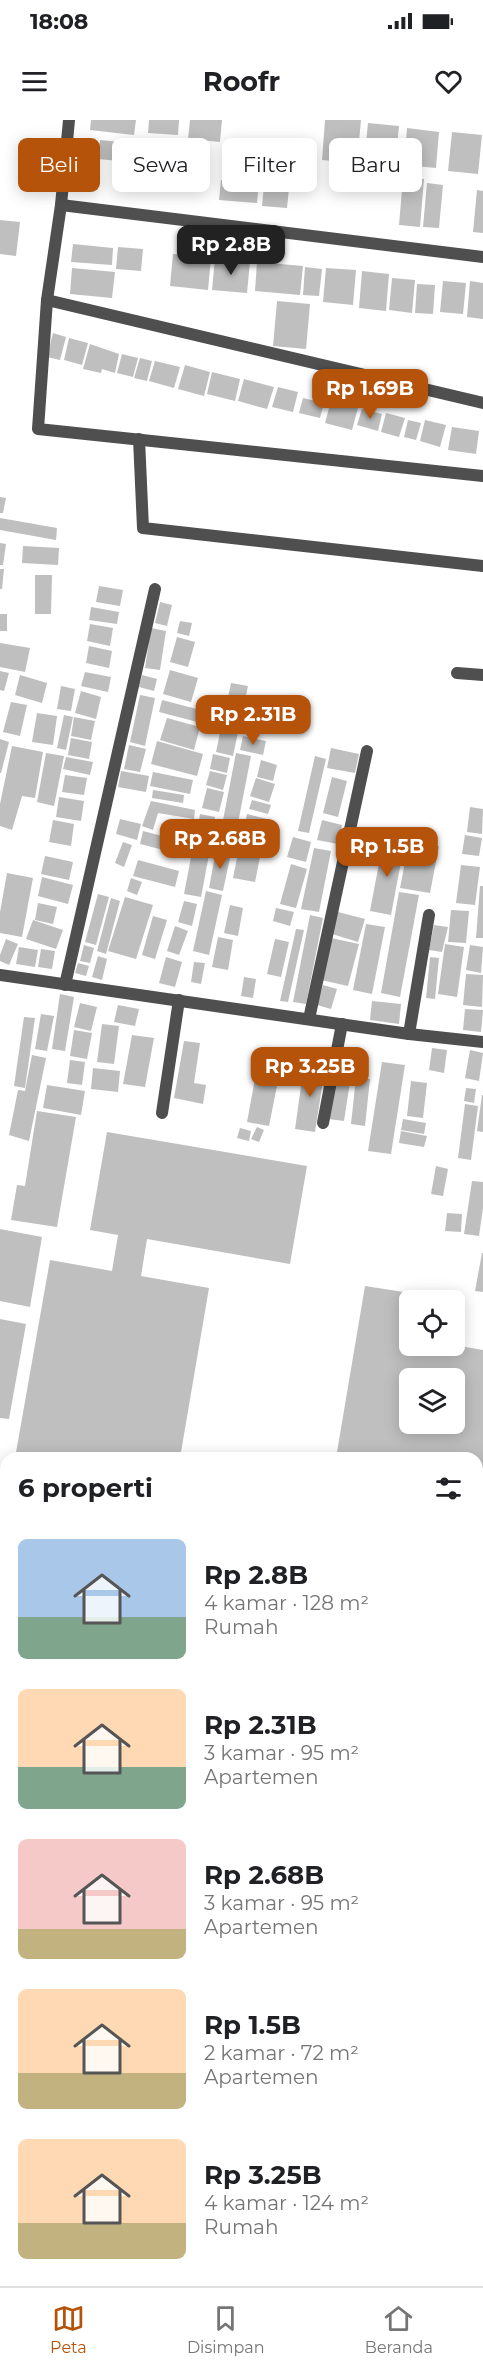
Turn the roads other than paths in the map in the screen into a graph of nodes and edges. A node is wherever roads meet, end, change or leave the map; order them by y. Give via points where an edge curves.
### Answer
1 (69, 120) edge
2 (61, 205) junction
3 (483, 257) edge
4 (47, 300) junction
5 (483, 403) edge
6 (139, 439) junction
7 (483, 476) edge
8 (483, 566) edge
9 (155, 589) dead end
10 (457, 672) dead end
11 (483, 675) edge
12 (367, 751) dead end
13 (429, 915) dead end
14 (0, 975) edge
15 (65, 985) junction
16 (179, 1000) junction
17 (309, 1019) junction
18 (342, 1024) junction
19 (409, 1034) junction
20 (483, 1042) edge
21 (162, 1113) dead end
22 (322, 1123) dead end

1 - 2 street
2 - 3 street
2 - 4 street
4 - 5 street
4 - 6 street via 38,429
6 - 7 street
6 - 8 street via 142,528
9 - 15 street
10 - 11 street
12 - 17 street
13 - 19 street
14 - 15 street
15 - 16 street
16 - 17 street
16 - 21 street
17 - 18 street
18 - 19 street
18 - 22 street
19 - 20 street

